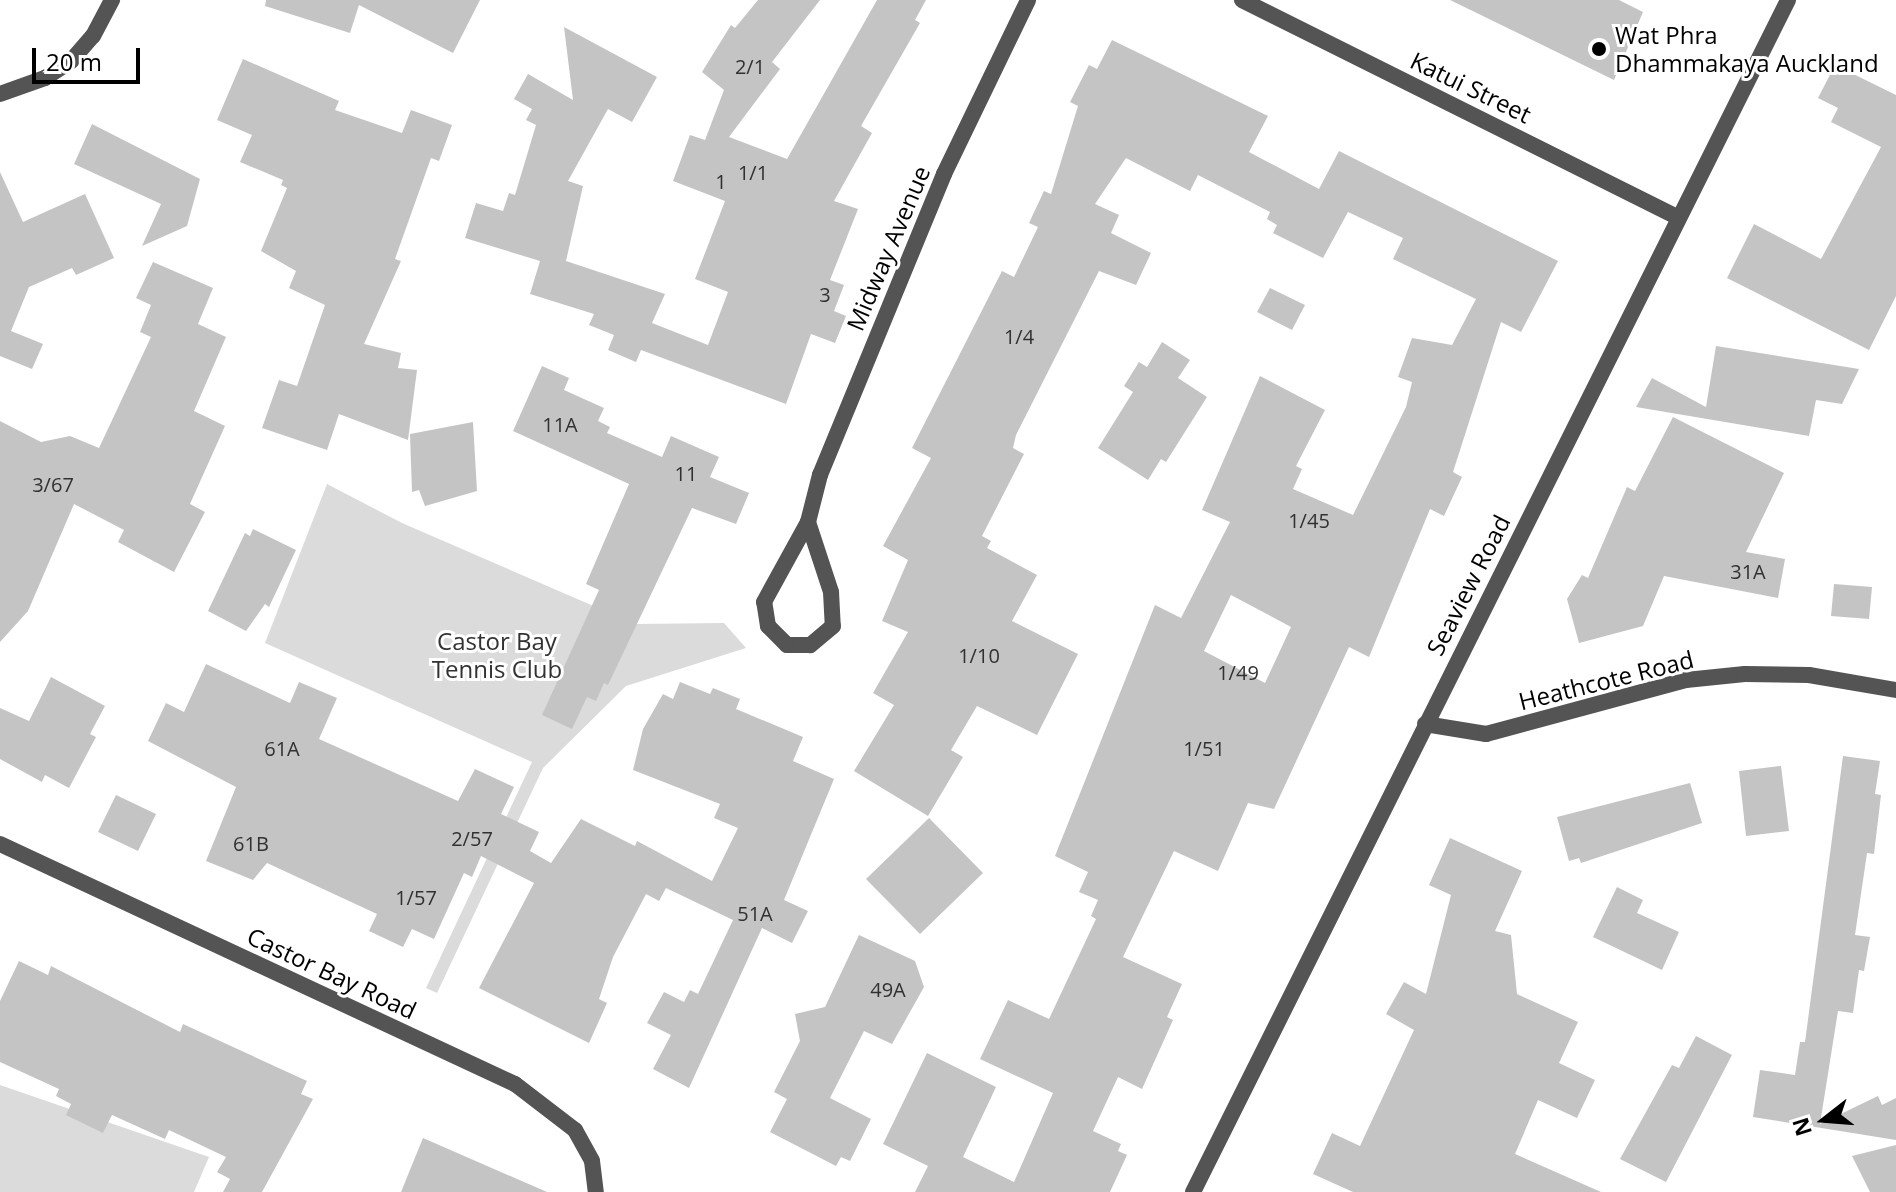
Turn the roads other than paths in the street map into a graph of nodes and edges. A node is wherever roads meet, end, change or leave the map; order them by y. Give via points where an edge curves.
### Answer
1 (112, 0) edge
2 (1028, 0) edge
3 (1242, 0) edge
4 (1788, 0) edge
5 (0, 94) edge
6 (1678, 217) junction
7 (808, 522) junction
8 (1896, 690) edge
9 (1425, 724) junction
10 (0, 844) edge
11 (596, 1192) edge
12 (1193, 1192) edge

1 - 5 street via 93,36 71,61 45,78
2 - 7 street, Midway Avenue via 944,174 820,475
3 - 6 street, Katui Street
4 - 6 street, Seaview Road
6 - 9 street, Seaview Road
7 - 7 street, Midway Avenue via 831,592 833,626 810,645 787,645 768,626 764,602
8 - 9 street, Heathcote Road via 1809,675 1745,674 1686,680 1486,734
9 - 12 street, Seaview Road
10 - 11 street, Castor Bay Road via 515,1084 575,1130 592,1161

